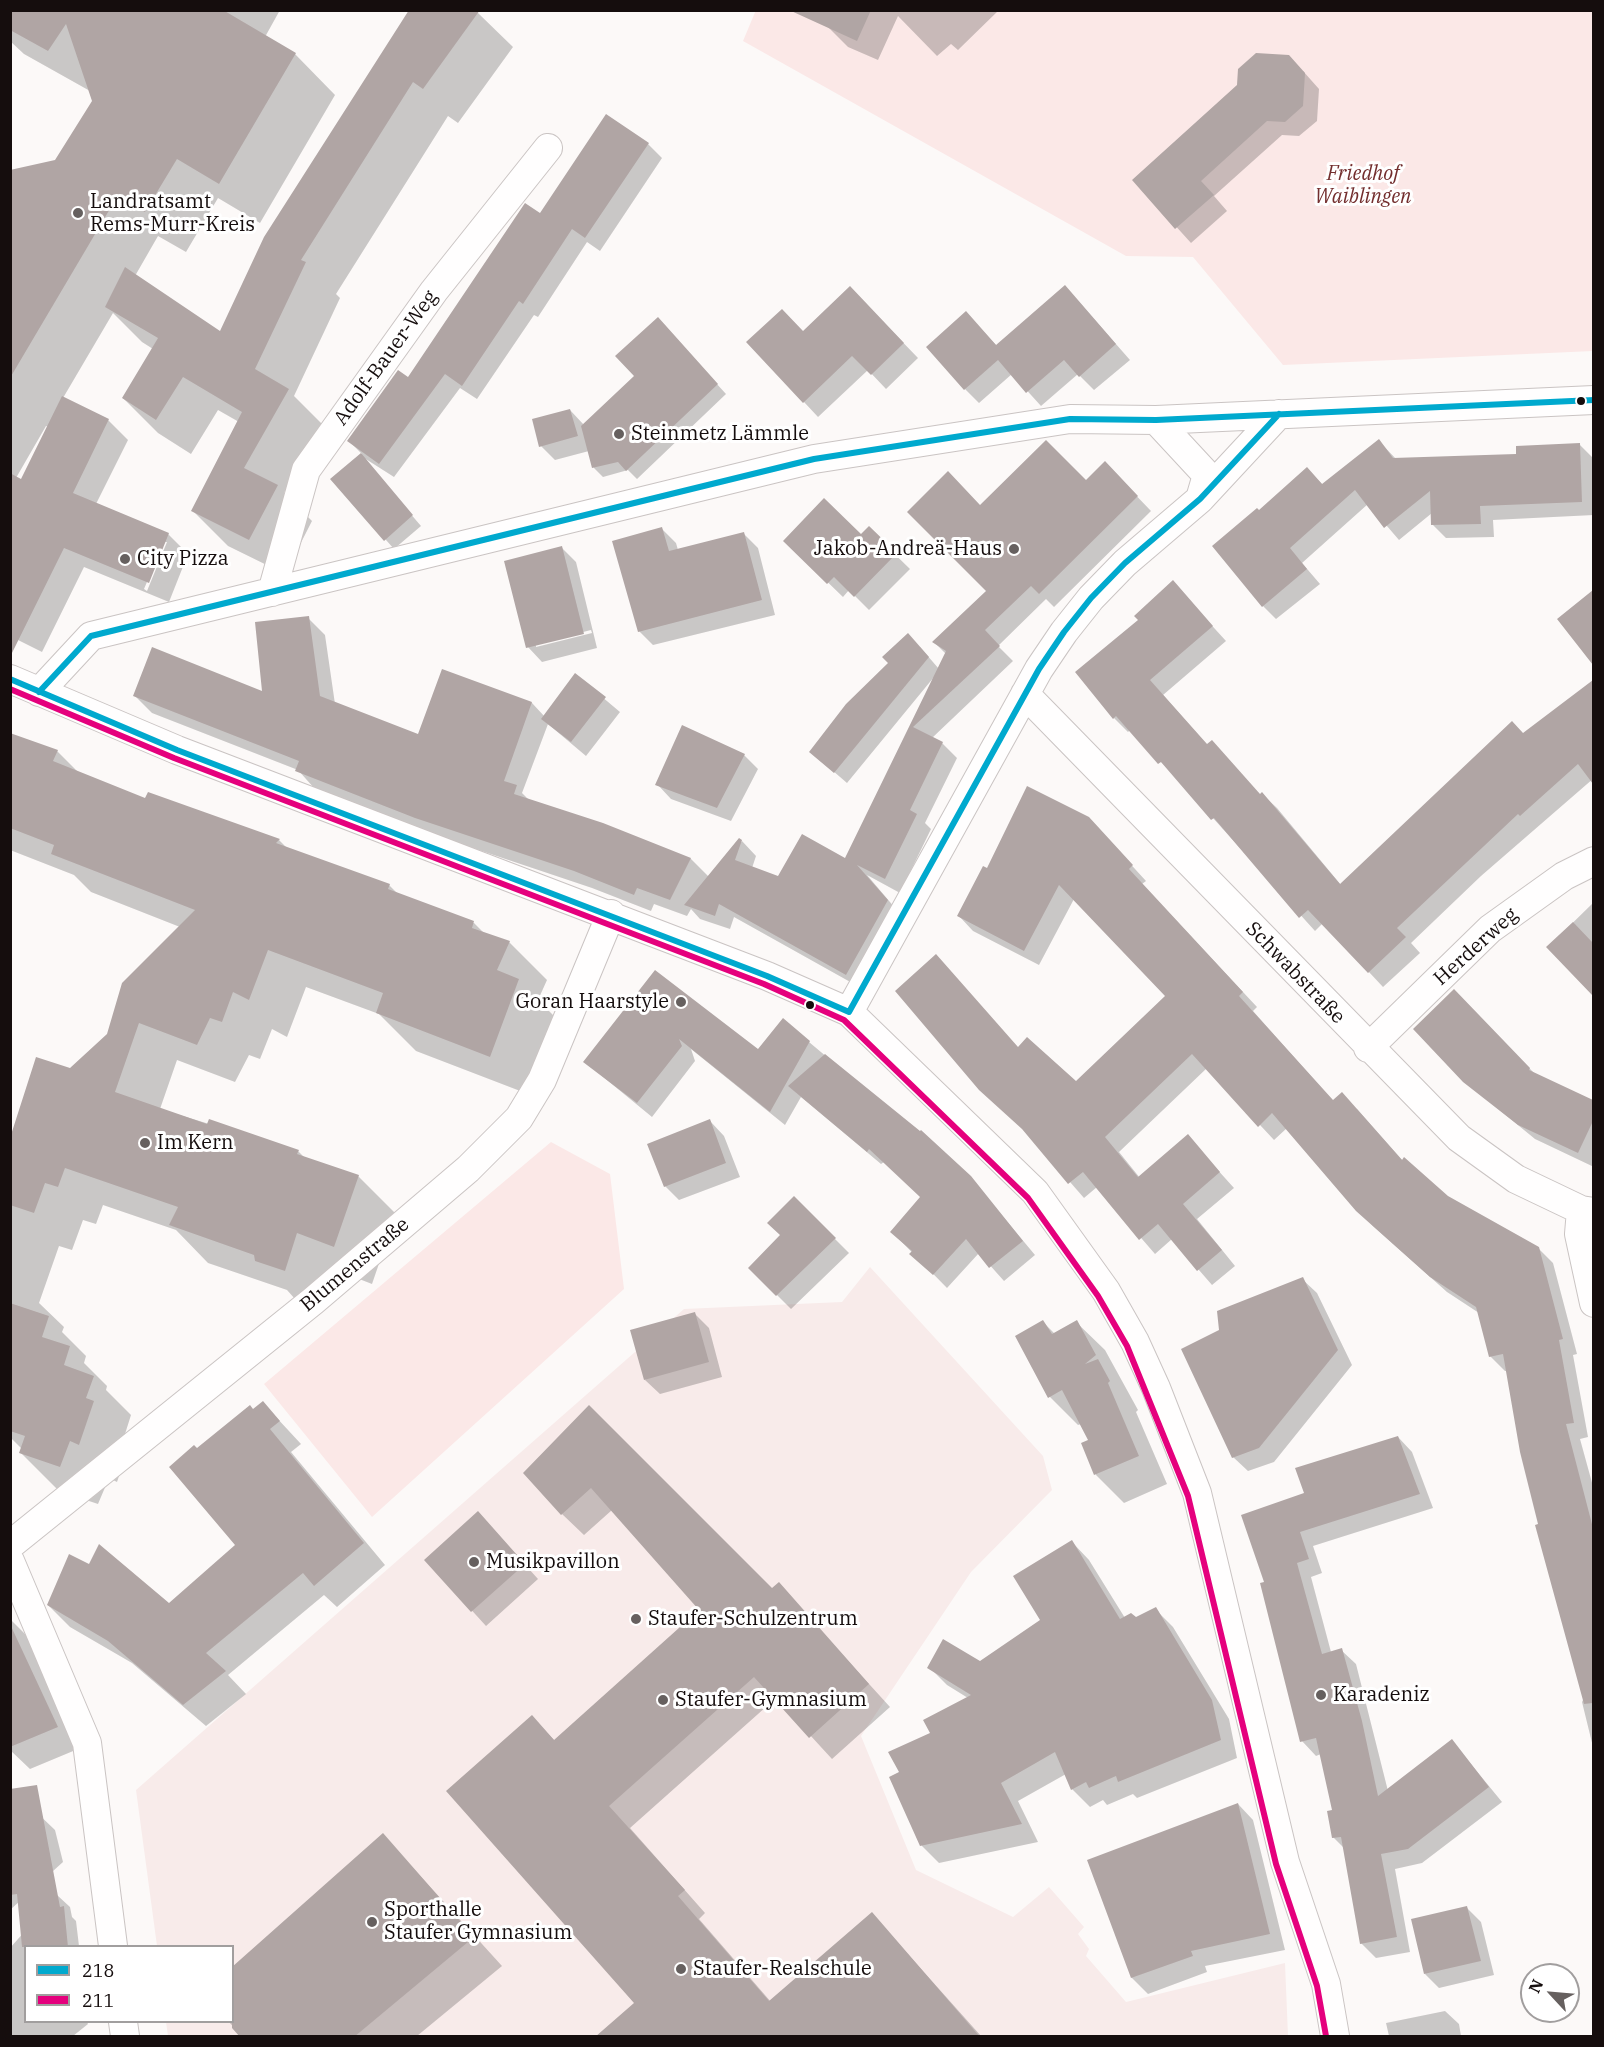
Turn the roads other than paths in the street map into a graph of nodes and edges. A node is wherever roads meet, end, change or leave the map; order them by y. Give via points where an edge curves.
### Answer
1 (548, 148) dead end
2 (1593, 400) edge
3 (1279, 414) junction
4 (1156, 420) junction
5 (1200, 499) junction
6 (272, 592) junction
7 (10, 679) edge
8 (39, 692) junction
9 (1025, 694) junction
10 (1593, 861) edge
11 (611, 915) junction
12 (849, 1012) junction
13 (1368, 1048) junction
14 (1587, 1211) edge
15 (1593, 1303) edge
16 (10, 1545) edge
17 (10, 1561) edge
18 (113, 1945) edge
19 (1335, 2037) edge

1 - 6 street, Adolf-Bauer-Weg via 434,291 306,470
2 - 3 street
3 - 4 street
3 - 5 street
4 - 5 street via 1207,475
4 - 6 street via 1070,419 813,459
5 - 9 street via 1125,563 1091,598
6 - 8 street via 91,636
7 - 8 street
8 - 11 street via 177,750
9 - 12 street
9 - 13 street, Schwabstraße
10 - 13 street, Herderweg via 1564,876 1490,929
11 - 12 street
11 - 16 street, Blumenstraße via 542,1080 519,1118 468,1168 313,1301
12 - 19 street via 1035,1192 1106,1291 1136,1342 1197,1493 1285,1862 1326,1984
13 - 14 street, Schwabstraße via 1459,1138 1516,1179
14 - 15 street via 1579,1234
17 - 18 street via 87,1743

